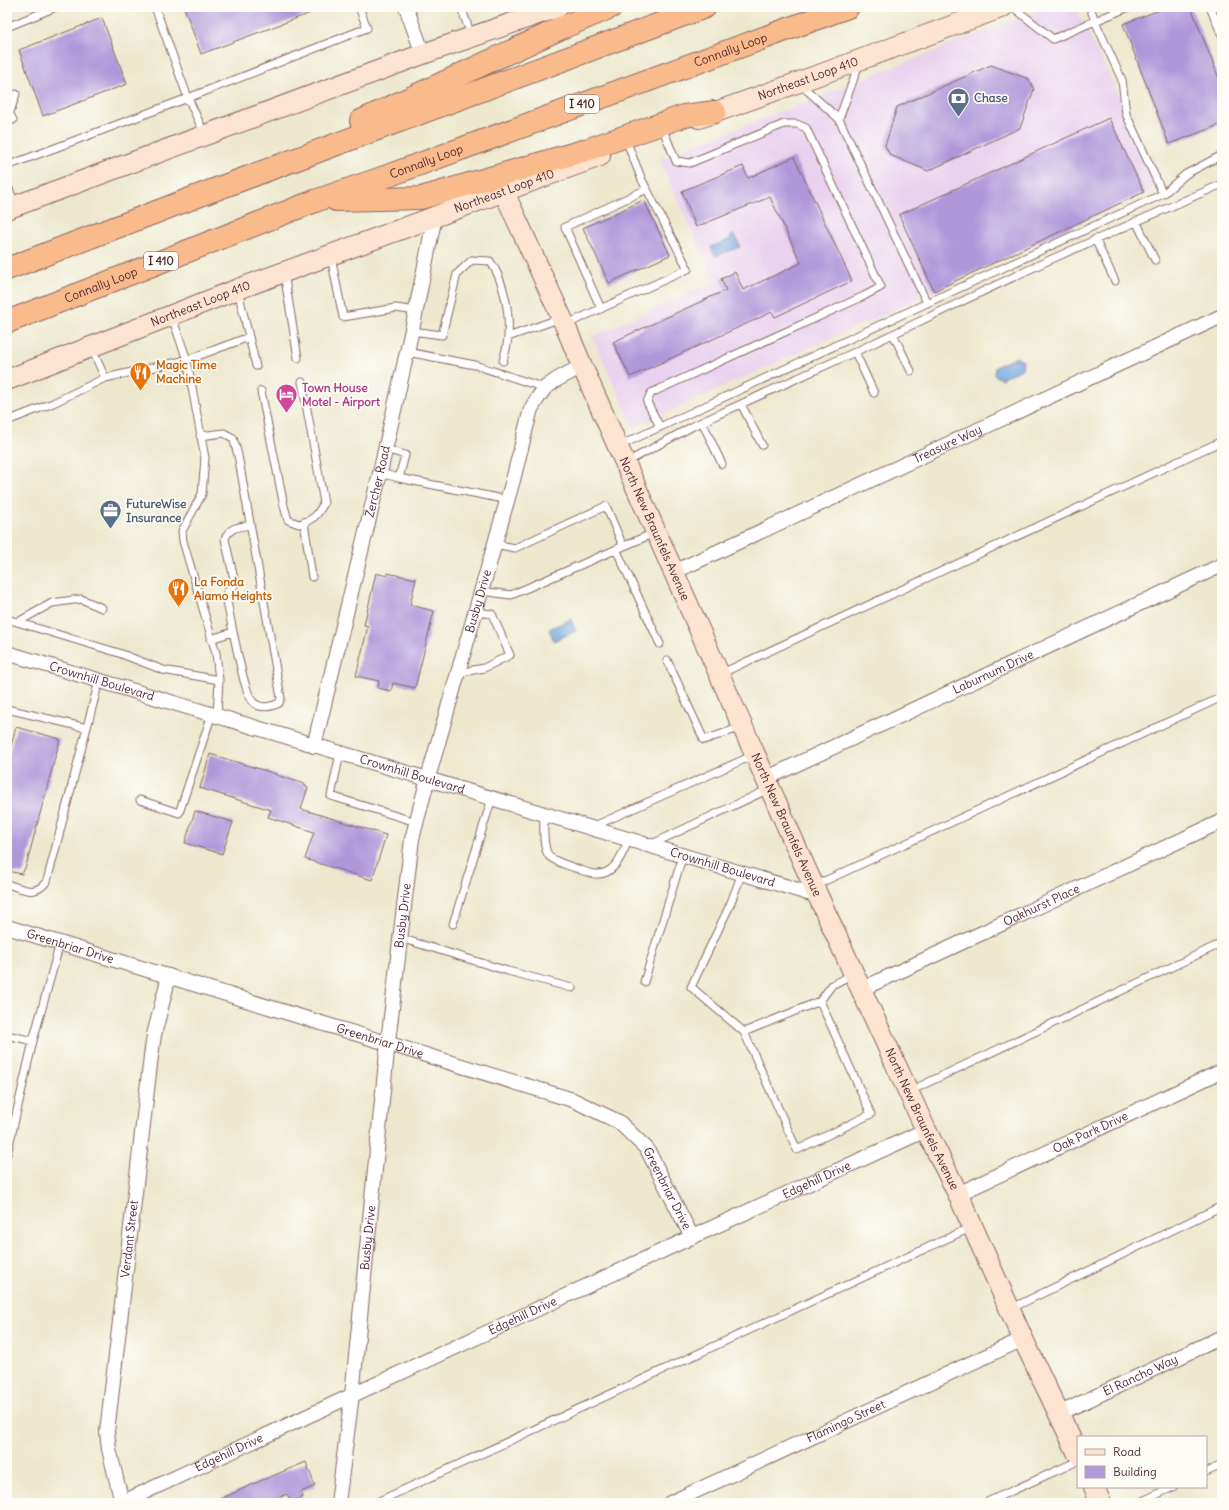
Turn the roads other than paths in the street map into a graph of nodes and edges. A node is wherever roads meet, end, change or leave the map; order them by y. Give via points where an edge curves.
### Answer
1 (56, 7) edge
2 (155, 7) edge
3 (359, 7) edge
4 (406, 7) edge
5 (461, 7) edge
6 (558, 7) edge
7 (611, 7) edge
8 (704, 7) edge
9 (848, 7) edge
10 (1003, 7) edge
11 (1013, 7) edge
12 (1090, 7) edge
13 (1129, 7) edge
14 (1210, 7) edge
15 (1096, 21) junction
16 (7, 27) edge
17 (1222, 35) edge
18 (471, 37) junction
19 (423, 54) junction
20 (860, 60) junction
21 (798, 83) junction
22 (16, 94) dead end
23 (8, 96) dead end
24 (188, 98) junction
25 (8, 110) edge
26 (716, 112) junction
27 (839, 119) junction
28 (7, 122) edge
29 (664, 132) junction
30 (205, 135) junction
31 (628, 145) junction
32 (1222, 155) edge
33 (7, 166) edge
34 (7, 184) edge
35 (1222, 184) edge
36 (647, 189) junction
37 (211, 191) junction
38 (504, 192) junction
39 (1163, 194) junction
40 (315, 201) junction
41 (11, 207) edge
42 (435, 216) junction
43 (1136, 221) junction
44 (1095, 239) junction
45 (331, 255) junction
46 (1155, 260) dead end
47 (7, 269) edge
48 (284, 272) junction
49 (1115, 281) dead end
50 (238, 289) junction
51 (927, 303) junction
52 (601, 309) junction
53 (416, 311) junction
54 (171, 315) junction
55 (1222, 316) edge
56 (7, 322) edge
57 (563, 322) junction
58 (412, 331) junction
59 (894, 334) junction
60 (249, 337) junction
61 (508, 337) junction
62 (92, 346) junction
63 (407, 352) junction
64 (855, 352) junction
65 (298, 358) dead end
66 (187, 360) junction
67 (503, 361) dead end
68 (256, 366) dead end
69 (582, 366) junction
70 (911, 371) dead end
71 (105, 378) junction
72 (7, 380) edge
73 (302, 382) dead end
74 (545, 388) junction
75 (261, 391) dead end
76 (874, 393) dead end
77 (742, 404) junction
78 (7, 420) edge
79 (702, 422) junction
80 (660, 427) junction
81 (200, 436) junction
82 (1222, 441) edge
83 (762, 445) dead end
84 (385, 449) junction
85 (622, 455) junction
86 (722, 464) dead end
87 (380, 473) junction
88 (399, 478) junction
89 (508, 500) junction
90 (304, 522) junction
91 (250, 525) junction
92 (656, 532) junction
93 (495, 544) junction
94 (624, 546) junction
95 (616, 549) junction
96 (1222, 565) edge
97 (674, 572) junction
98 (312, 577) dead end
99 (482, 591) junction
100 (102, 608) dead end
101 (476, 612) junction
102 (7, 619) edge
103 (18, 622) junction
104 (233, 632) junction
105 (212, 639) junction
106 (660, 644) dead end
107 (7, 654) edge
108 (667, 660) dead end
109 (458, 673) junction
110 (719, 674) junction
111 (219, 680) junction
112 (99, 681) junction
113 (1222, 697) edge
114 (7, 710) edge
115 (214, 715) junction
116 (742, 727) junction
117 (87, 728) junction
118 (314, 746) junction
119 (340, 753) junction
120 (755, 755) junction
121 (428, 778) junction
122 (767, 784) junction
123 (492, 798) junction
124 (140, 800) dead end
125 (544, 813) junction
126 (1222, 821) edge
127 (416, 822) junction
128 (591, 827) junction
129 (629, 839) junction
130 (650, 845) junction
131 (683, 855) junction
132 (742, 873) junction
133 (7, 884) edge
134 (816, 891) junction
135 (453, 924) dead end
136 (7, 927) edge
137 (400, 938) junction
138 (60, 943) junction
139 (1222, 943) edge
140 (169, 976) junction
141 (644, 982) dead end
142 (858, 982) junction
143 (572, 988) dead end
144 (820, 1001) junction
145 (744, 1032) junction
146 (7, 1035) edge
147 (32, 1041) junction
148 (388, 1042) junction
149 (1222, 1071) edge
150 (908, 1092) junction
151 (926, 1130) junction
152 (7, 1154) edge
153 (958, 1194) junction
154 (1222, 1206) edge
155 (973, 1227) junction
156 (692, 1237) junction
157 (1010, 1309) junction
158 (1222, 1337) edge
159 (1023, 1340) junction
160 (352, 1395) junction
161 (1058, 1414) junction
162 (1077, 1452) edge
163 (1077, 1461) edge
164 (1222, 1465) edge
165 (1207, 1472) edge
166 (1094, 1488) edge
167 (1171, 1488) edge
168 (121, 1503) edge
169 (338, 1503) edge
170 (375, 1503) edge
171 (670, 1503) edge
172 (985, 1503) edge
173 (1101, 1503) edge
174 (1138, 1503) edge

1 - 16 lane
2 - 24 lane
3 - 24 lane via 367,28
4 - 19 street
5 - 18 lane
6 - 18 main road
7 - 37 highway
8 - 37 highway
9 - 40 highway, Connally Loop / I 410
10 - 20 main road, Northeast Loop 410
11 - 15 lane via 1053,39
12 - 15 lane
13 - 15 lane
14 - 17 lane
15 - 39 lane via 1122,80 1126,114
18 - 19 main road
19 - 30 main road
20 - 21 main road, Northeast Loop 410
20 - 27 lane
21 - 26 main road, Northeast Loop 410
21 - 27 lane
22 - 25 lane
23 - 25 lane
24 - 30 lane
24 - 33 lane
25 - 28 lane via 13,120
26 - 29 main road, Northeast Loop 410
26 - 40 highway via 684,116 586,150 421,198
27 - 51 lane
29 - 31 main road, Northeast Loop 410
29 - 80 lane via 676,161 690,163 784,124 797,124 806,128 881,287 651,393 647,402
30 - 41 main road
31 - 36 lane
31 - 38 main road, Northeast Loop 410
32 - 39 lane via 1186,174
34 - 41 lane
35 - 43 lane
36 - 52 lane via 565,228
36 - 52 lane via 688,269
37 - 47 highway
38 - 42 main road, Northeast Loop 410
38 - 57 main road, North New Braunfels Avenue
39 - 51 lane
40 - 56 highway, Connally Loop / I 410
42 - 45 main road, Northeast Loop 410
42 - 53 street, Zercher Road
43 - 44 lane
43 - 46 lane
44 - 49 lane
44 - 59 lane
45 - 48 main road, Northeast Loop 410
45 - 53 lane via 343,318 396,308
48 - 50 main road, Northeast Loop 410
48 - 65 lane
50 - 54 main road, Northeast Loop 410
50 - 60 lane
51 - 80 lane
52 - 57 lane
53 - 58 street, Zercher Road
54 - 62 main road, Northeast Loop 410
54 - 66 lane
55 - 97 street, Treasure Way
57 - 61 lane
57 - 69 main road, North New Braunfels Avenue
58 - 61 lane via 442,335 457,274 472,260 490,261 496,270 508,310
58 - 63 street, Zercher Road
59 - 64 lane
59 - 70 lane
60 - 66 lane
60 - 68 lane
61 - 67 lane
62 - 71 lane
62 - 72 main road, Northeast Loop 410
63 - 74 lane via 476,365
63 - 84 street, Zercher Road
64 - 76 lane
64 - 77 lane
66 - 71 lane
66 - 81 lane
69 - 74 street, Busby Drive
69 - 85 main road, North New Braunfels Avenue
71 - 78 lane via 53,403
73 - 90 lane via 324,503 319,514
74 - 89 street, Busby Drive via 531,409
75 - 90 lane via 288,520 299,524
77 - 79 lane
77 - 83 lane
79 - 85 lane
79 - 86 lane
80 - 85 lane
81 - 91 lane via 224,433 233,438
81 - 105 lane via 204,458 202,494 182,531 182,536
82 - 110 lane
84 - 87 street, Zercher Road
84 - 88 lane via 405,455
85 - 92 main road, North New Braunfels Avenue
87 - 88 lane
87 - 118 street, Zercher Road
88 - 89 lane
89 - 93 street, Busby Drive
90 - 98 lane
91 - 104 lane via 236,527 225,539 234,579 234,586 226,596
91 - 104 lane via 281,698 279,702 264,707 254,703 247,694
92 - 94 lane
92 - 97 main road, North New Braunfels Avenue
93 - 94 lane via 515,548 606,506
93 - 99 street, Busby Drive
94 - 95 lane
95 - 99 lane via 511,595
95 - 106 lane
96 - 122 street, Laburnum Drive
97 - 110 main road, North New Braunfels Avenue
99 - 101 street, Busby Drive
100 - 103 lane via 81,599 52,603
101 - 109 street, Busby Drive
101 - 109 lane via 492,614 510,655 484,668
102 - 103 lane
103 - 111 lane via 119,653 163,670
104 - 105 lane
105 - 111 lane
107 - 112 street, Crownhill Boulevard
108 - 116 lane via 704,740
109 - 121 street, Busby Drive
110 - 116 main road, North New Braunfels Avenue
111 - 115 lane
112 - 115 street, Crownhill Boulevard
112 - 117 lane
113 - 134 lane
114 - 117 lane
115 - 118 street, Crownhill Boulevard
115 - 124 lane via 179,813
116 - 120 main road, North New Braunfels Avenue
117 - 133 lane via 47,881 42,888 33,892
118 - 119 street, Crownhill Boulevard
119 - 121 street, Crownhill Boulevard
119 - 127 lane via 331,796
120 - 122 main road, North New Braunfels Avenue
120 - 128 lane
121 - 123 street, Crownhill Boulevard
121 - 127 street, Busby Drive
122 - 130 lane
122 - 134 main road, North New Braunfels Avenue
123 - 125 street, Crownhill Boulevard
123 - 135 lane
125 - 128 street, Crownhill Boulevard
125 - 129 lane via 544,843 549,856 587,872 608,872 618,862
126 - 142 street, Oakhurst Place
127 - 137 street, Busby Drive
128 - 129 street, Crownhill Boulevard
129 - 130 street, Crownhill Boulevard
130 - 131 street, Crownhill Boulevard
131 - 132 street, Crownhill Boulevard
131 - 141 lane
132 - 134 street, Crownhill Boulevard
132 - 145 lane via 730,905 690,987
134 - 142 main road, North New Braunfels Avenue
136 - 138 street, Greenbriar Drive
137 - 143 lane
137 - 148 street, Busby Drive
138 - 140 street, Greenbriar Drive
138 - 147 lane
139 - 150 lane
140 - 148 street, Greenbriar Drive
140 - 168 street, Verdant Street via 151,1056 107,1432 108,1449
142 - 144 lane via 832,984
142 - 150 main road, North New Braunfels Avenue
144 - 145 lane
144 - 145 lane via 871,1114 797,1150
146 - 147 lane
147 - 152 lane
148 - 156 street, Greenbriar Drive via 572,1100 619,1122 647,1149
148 - 160 street, Busby Drive
149 - 153 street, Oak Park Drive
150 - 151 main road, North New Braunfels Avenue
151 - 153 main road, North New Braunfels Avenue
151 - 156 street, Edgehill Drive
153 - 155 main road, North New Braunfels Avenue
154 - 157 lane
155 - 157 main road, North New Braunfels Avenue
155 - 170 lane
156 - 160 street, Edgehill Drive
157 - 159 main road, North New Braunfels Avenue
158 - 161 street, El Rancho Way
159 - 161 main road, North New Braunfels Avenue
159 - 171 street, Flamingo Street
160 - 168 street, Edgehill Drive
160 - 169 street, Busby Drive
161 - 162 main road, North New Braunfels Avenue
163 - 172 lane
164 - 165 lane
166 - 173 main road
167 - 174 lane

